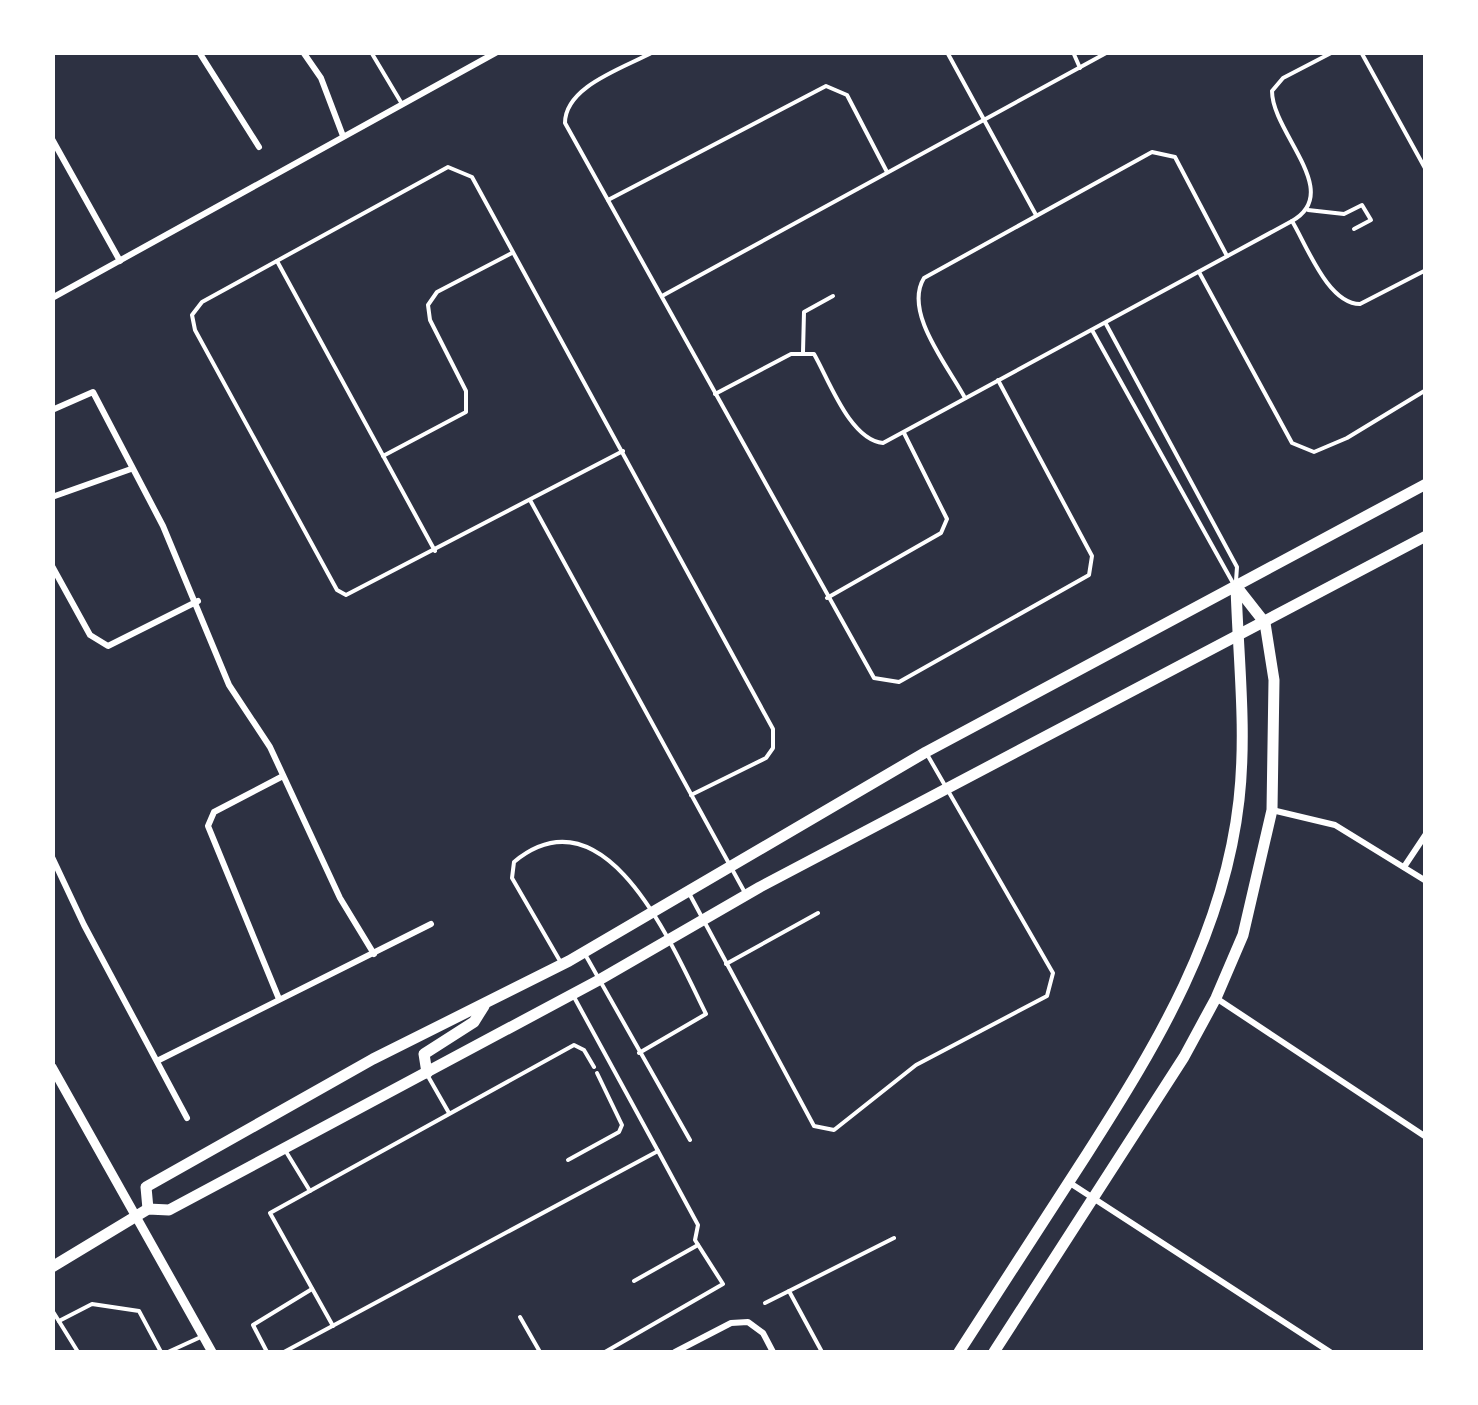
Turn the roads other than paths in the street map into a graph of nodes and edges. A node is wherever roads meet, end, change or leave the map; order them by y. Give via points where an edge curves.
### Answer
1 (199, 52) edge
2 (303, 52) edge
3 (372, 52) edge
4 (497, 52) edge
5 (653, 52) edge
6 (948, 52) edge
7 (1072, 52) edge
8 (1108, 52) edge
9 (1333, 52) edge
10 (1360, 52) edge
11 (1080, 68) junction
12 (402, 104) junction
13 (984, 120) junction
14 (343, 136) junction
15 (52, 139) edge
16 (259, 147) dead end
17 (1426, 170) edge
18 (887, 173) junction
19 (608, 200) junction
20 (1308, 210) junction
21 (1037, 217) junction
22 (1292, 221) junction
23 (1354, 229) dead end
24 (512, 253) junction
25 (1227, 256) junction
26 (277, 260) junction
27 (120, 261) junction
28 (1426, 270) edge
29 (1198, 272) junction
30 (662, 296) junction
31 (833, 296) dead end
32 (52, 298) edge
33 (1106, 323) junction
34 (1092, 330) junction
35 (804, 352) junction
36 (998, 380) junction
37 (1426, 390) edge
38 (715, 394) junction
39 (965, 399) junction
40 (52, 410) edge
41 (1155, 417) junction
42 (1142, 424) junction
43 (904, 433) junction
44 (623, 452) junction
45 (384, 456) junction
46 (132, 468) junction
47 (1426, 484) edge
48 (1194, 488) junction
49 (1181, 495) junction
50 (52, 497) edge
51 (530, 500) junction
52 (1426, 536) edge
53 (434, 551) junction
54 (52, 566) edge
55 (1236, 586) junction
56 (827, 598) junction
57 (198, 601) junction
58 (1265, 623) junction
59 (1237, 638) junction
60 (926, 752) junction
61 (283, 776) junction
62 (948, 790) junction
63 (691, 795) junction
64 (1272, 810) junction
65 (1426, 834) edge
66 (52, 856) edge
67 (731, 868) junction
68 (1404, 868) junction
69 (1426, 881) edge
70 (689, 893) junction
71 (746, 895) junction
72 (654, 912) junction
73 (818, 913) dead end
74 (702, 919) junction
75 (432, 924) dead end
76 (668, 939) junction
77 (584, 952) junction
78 (374, 954) junction
79 (561, 963) junction
80 (726, 964) junction
81 (598, 980) junction
82 (572, 994) junction
83 (1216, 998) junction
84 (278, 999) junction
85 (487, 1002) junction
86 (639, 1053) junction
87 (157, 1062) junction
88 (594, 1066) dead end
89 (54, 1072) edge
90 (427, 1074) junction
91 (598, 1074) dead end
92 (450, 1114) junction
93 (187, 1118) dead end
94 (1426, 1137) edge
95 (690, 1140) dead end
96 (285, 1150) junction
97 (658, 1151) junction
98 (568, 1160) dead end
99 (1068, 1182) junction
100 (310, 1191) junction
101 (1094, 1198) junction
102 (143, 1214) junction
103 (894, 1238) dead end
104 (698, 1245) junction
105 (52, 1267) edge
106 (634, 1281) dead end
107 (312, 1289) junction
108 (789, 1292) junction
109 (765, 1303) dead end
110 (52, 1310) edge
111 (520, 1317) dead end
112 (60, 1321) junction
113 (332, 1326) junction
114 (204, 1336) junction
115 (78, 1352) edge
116 (167, 1352) edge
117 (212, 1352) edge
118 (267, 1352) edge
119 (284, 1352) edge
120 (540, 1352) edge
121 (605, 1352) edge
122 (675, 1352) edge
123 (773, 1352) edge
124 (822, 1352) edge
125 (959, 1352) edge
126 (994, 1352) edge
127 (1330, 1352) edge

1 - 16 street
2 - 14 street via 321,78
3 - 12 lane
4 - 12 street
5 - 19 lane via 574,96 565,110 565,123
6 - 13 lane
7 - 11 lane
8 - 11 lane
9 - 20 lane via 1283,78 1272,91 1272,110 1312,185
10 - 17 lane
11 - 13 lane
12 - 14 street
13 - 18 lane
13 - 21 lane
14 - 27 street
15 - 27 street
18 - 19 lane via 847,95 826,86
18 - 30 lane
19 - 30 lane
20 - 22 lane
20 - 23 lane via 1344,214 1362,205 1371,220
21 - 25 lane via 1152,152 1164,152 1175,158
21 - 39 lane via 924,278 917,290 917,308
22 - 25 lane
22 - 28 lane via 1348,304
24 - 26 lane via 472,177 448,167
24 - 44 lane
24 - 45 lane via 438,292 428,306 466,391 466,412
25 - 29 lane
26 - 45 lane
26 - 53 lane via 202,302 192,315 195,330 337,590 354,594
27 - 32 street
29 - 33 lane
29 - 37 lane via 1292,444 1314,452
30 - 38 lane
31 - 35 lane via 804,312
33 - 34 lane
33 - 41 lane
34 - 36 lane
34 - 42 lane
35 - 38 lane
35 - 43 lane via 814,354 858,431 872,442
36 - 39 lane
36 - 56 lane via 1092,556 1090,575 890,684 874,678
38 - 56 lane
39 - 43 lane
40 - 46 street via 93,392
41 - 42 lane
41 - 48 lane
42 - 49 lane
43 - 56 lane via 947,519 941,533
44 - 51 lane
44 - 63 lane via 773,729 766,758
45 - 53 lane
46 - 50 street
46 - 57 street
47 - 55 main road
48 - 49 lane
48 - 55 lane via 1236,567
49 - 55 lane
51 - 53 lane
51 - 63 lane
52 - 58 main road
54 - 57 street via 90,635 108,646
55 - 58 main road
55 - 59 main road
55 - 60 main road
57 - 61 street via 229,685
58 - 59 main road
58 - 64 main road via 1274,680
59 - 62 main road
59 - 99 main road via 1239,798 1218,898 1164,1031
60 - 62 lane
60 - 67 main road
61 - 78 street
61 - 84 street via 214,812 208,826
62 - 71 main road
62 - 80 lane via 1053,974 1047,996 916,1065 834,1130 814,1126
63 - 67 lane
64 - 68 street via 1335,826
64 - 83 main road via 1242,935
65 - 68 street
66 - 87 street
67 - 70 main road
67 - 71 lane
68 - 69 street
70 - 72 main road
70 - 74 lane
71 - 74 main road
72 - 76 lane
72 - 77 main road
72 - 79 lane via 606,859 574,841 534,845 514,862 513,886
73 - 80 lane
74 - 76 main road
74 - 80 lane
75 - 78 street
76 - 81 main road
76 - 86 lane via 706,1014
77 - 79 main road
77 - 81 lane
78 - 84 street
79 - 85 main road
81 - 82 main road
81 - 86 lane
82 - 90 main road
82 - 97 lane
83 - 94 street
83 - 101 main road
84 - 87 street
85 - 90 main road via 474,1022 424,1054
85 - 102 main road via 146,1187
86 - 95 lane
87 - 93 street
88 - 92 lane via 574,1045
89 - 102 street
90 - 92 lane
90 - 96 main road
91 - 98 lane via 622,1125
92 - 100 lane
96 - 100 lane
96 - 102 main road via 168,1210
97 - 104 lane via 698,1225
97 - 113 lane
99 - 101 street
99 - 125 main road
100 - 107 lane via 270,1213
101 - 126 main road
101 - 127 street
102 - 105 main road
102 - 114 street
103 - 108 lane
104 - 106 lane
104 - 121 lane via 723,1284
107 - 113 lane
107 - 118 lane via 253,1325
108 - 109 lane
108 - 124 lane
110 - 112 lane
111 - 120 lane
112 - 115 lane
112 - 116 lane via 92,1304 139,1311
113 - 119 lane
114 - 116 lane
114 - 117 street
122 - 123 street via 731,1322 748,1322

